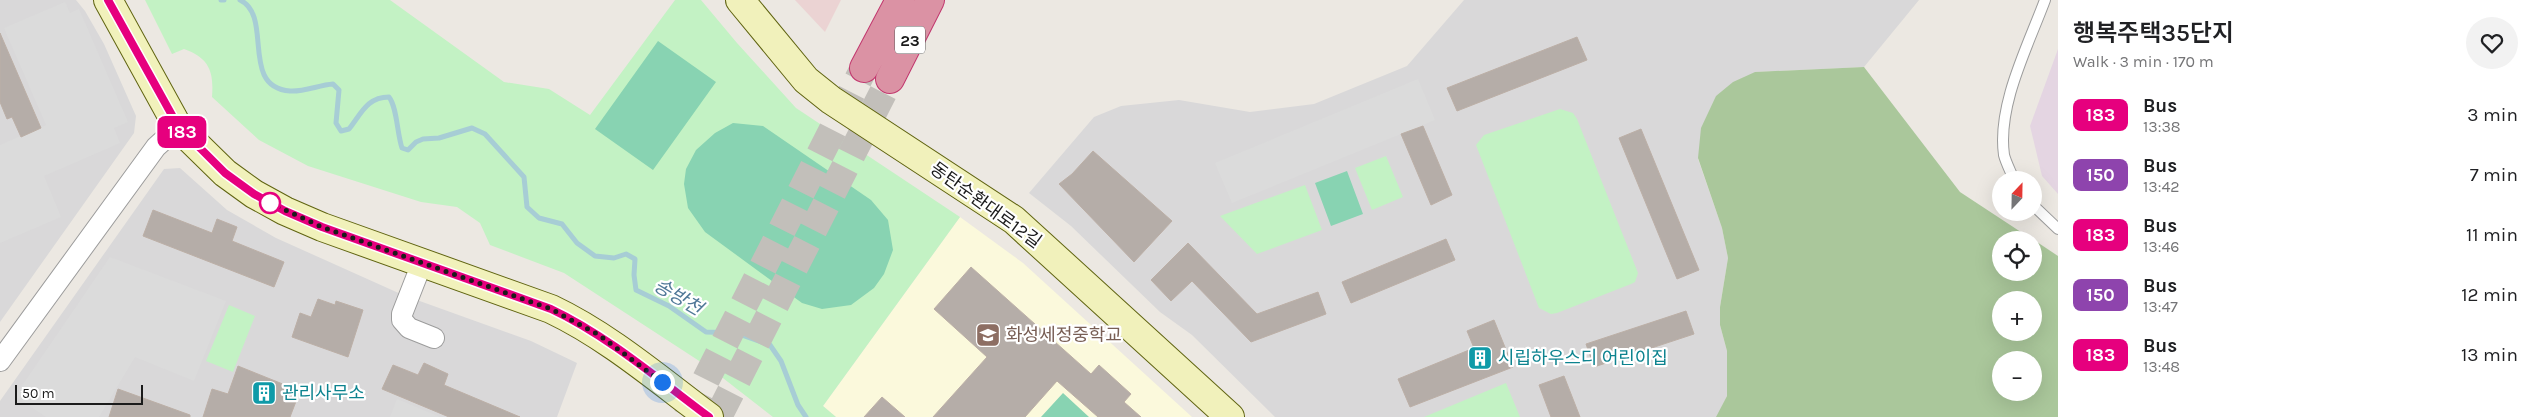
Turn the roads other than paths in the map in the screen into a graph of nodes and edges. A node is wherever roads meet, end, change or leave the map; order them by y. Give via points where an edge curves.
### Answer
1 (108, 0) edge
2 (740, 0) edge
3 (889, 0) edge
4 (900, 0) edge
5 (930, 0) edge
6 (942, 0) edge
7 (2045, 0) edge
8 (885, 27) junction
9 (908, 44) junction
10 (864, 68) tunnel mouth
11 (890, 79) tunnel mouth
12 (178, 126) junction
13 (2010, 171) edge
14 (2042, 213) edge
15 (2058, 228) edge
16 (422, 263) junction
17 (434, 338) dead end
18 (0, 361) edge
19 (709, 417) edge
20 (1230, 417) edge

1 - 12 street
2 - 20 street, 동탄순환대로12길 via 806,80 831,100 1014,220
3 - 8 highway
4 - 8 highway, 23
5 - 9 highway, 23
6 - 9 highway
7 - 13 lane via 2009,99 2004,124 2004,157
8 - 10 highway, 23
9 - 11 highway, 23
12 - 16 street via 225,173 254,194 322,227
12 - 18 street via 156,147
14 - 15 lane
16 - 17 street via 402,320 409,328
16 - 19 street via 551,309 573,320 599,335

